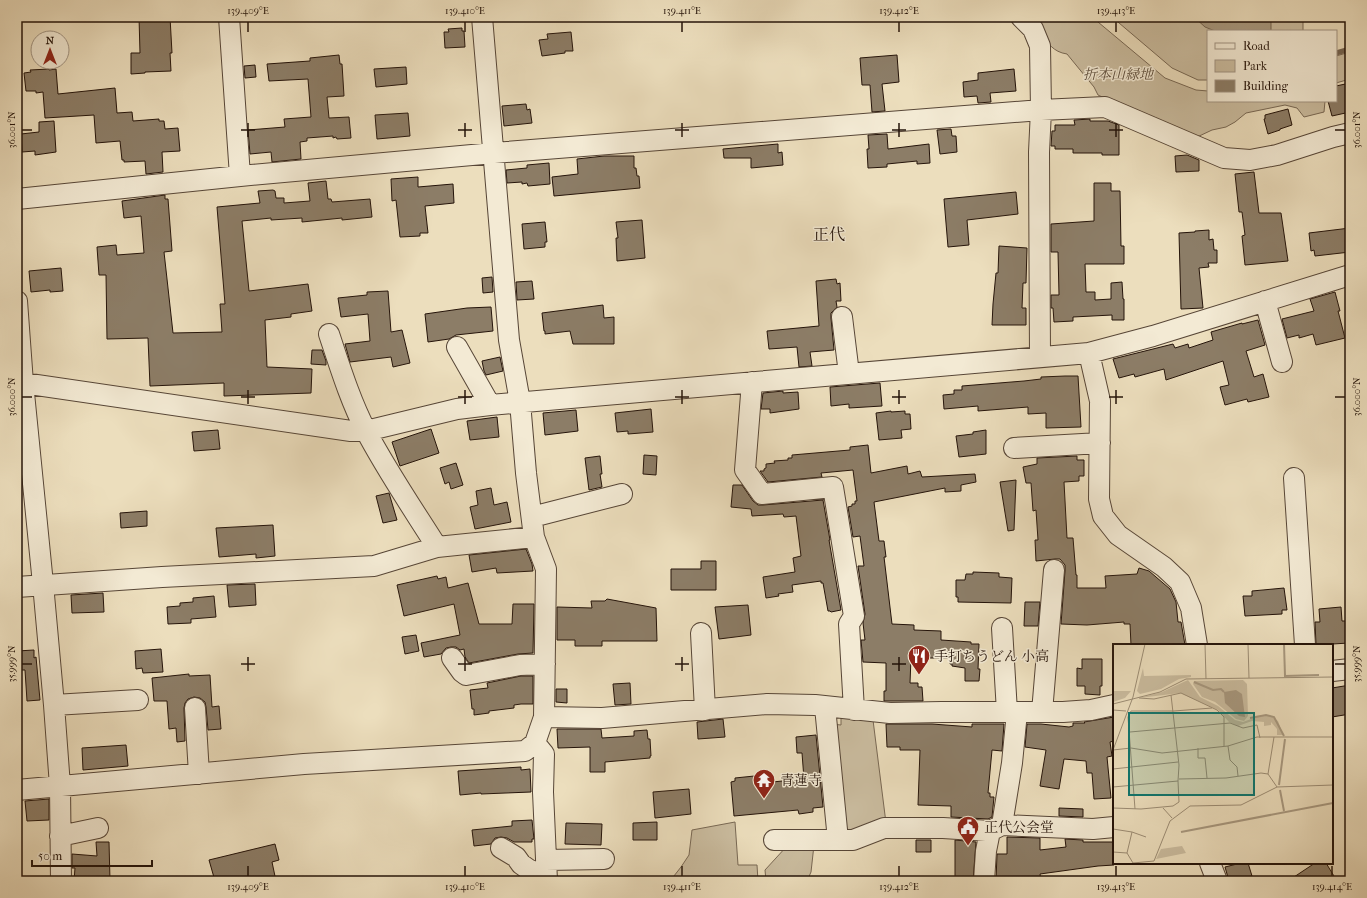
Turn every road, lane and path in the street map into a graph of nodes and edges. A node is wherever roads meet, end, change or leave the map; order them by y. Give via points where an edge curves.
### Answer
1 (229, 17) edge
2 (482, 17) edge
3 (1021, 17) edge
4 (1041, 110) junction
5 (1350, 133) edge
6 (494, 153) junction
7 (240, 176) junction
8 (17, 199) edge
9 (1350, 275) edge
10 (17, 301) edge
11 (1265, 301) junction
12 (842, 317) dead end
13 (329, 334) dead end
14 (457, 347) dead end
15 (1089, 352) junction
16 (1040, 357) junction
17 (1282, 362) dead end
18 (849, 374) junction
19 (752, 382) junction
20 (20, 383) edge
21 (520, 402) junction
22 (490, 405) junction
23 (366, 431) junction
24 (1100, 444) junction
25 (1014, 448) dead end
26 (23, 454) edge
27 (1294, 478) dead end
28 (622, 494) dead end
29 (532, 517) junction
30 (534, 537) junction
31 (438, 547) junction
32 (1054, 570) dead end
33 (43, 584) junction
34 (17, 587) edge
35 (1002, 628) dead end
36 (701, 633) dead end
37 (1197, 644) edge
38 (1305, 644) edge
39 (452, 658) dead end
40 (545, 664) junction
41 (1350, 669) edge
42 (1333, 671) edge
43 (138, 700) dead end
44 (54, 705) junction
45 (1113, 705) edge
46 (825, 706) junction
47 (195, 708) dead end
48 (705, 710) junction
49 (854, 710) junction
50 (1012, 712) junction
51 (1042, 712) junction
52 (544, 717) junction
53 (535, 743) junction
54 (200, 774) junction
55 (60, 786) junction
56 (17, 790) edge
57 (1113, 827) edge
58 (98, 828) dead end
59 (996, 828) junction
60 (60, 836) junction
61 (774, 840) dead end
62 (838, 840) junction
63 (501, 848) dead end
64 (604, 859) dead end
65 (1210, 864) edge
66 (547, 873) edge
67 (61, 881) edge
68 (984, 881) edge
69 (1217, 881) edge

1 - 7 street
2 - 6 street
3 - 4 street via 1033,29 1040,46
4 - 5 street via 1105,107 1224,158 1250,160 1277,155
4 - 6 street
4 - 16 street
6 - 7 street
6 - 21 street via 509,340
7 - 8 street
9 - 11 street
10 - 20 street
11 - 15 street via 1153,336
11 - 17 street
12 - 18 street
13 - 23 street via 346,388
14 - 22 street
15 - 16 street
15 - 24 street via 1100,401
16 - 18 street
18 - 19 street
19 - 21 street
19 - 49 street via 745,470 762,494 833,487 854,616 849,624
20 - 23 street via 351,431
20 - 26 street
21 - 22 street
21 - 29 street
22 - 23 street via 457,409
23 - 31 street
24 - 25 street
24 - 37 street via 1099,499 1104,516 1118,535 1164,567 1180,582 1191,608
26 - 33 street
27 - 38 street
28 - 29 street
29 - 30 street
30 - 31 street
30 - 40 street via 546,569
31 - 33 street via 374,566
32 - 51 street
33 - 34 street
33 - 44 street
35 - 50 street
36 - 48 street
39 - 40 street via 466,674 520,665
40 - 52 street
41 - 42 street
43 - 44 street
44 - 55 street
45 - 51 street via 1091,710
46 - 48 street via 767,704
46 - 49 street
46 - 62 street
47 - 54 street
48 - 52 street via 602,718
49 - 50 street via 890,713
50 - 51 street
50 - 59 street via 1012,763
52 - 53 street
53 - 54 street via 525,751 304,764
53 - 66 street via 544,754
54 - 55 street
55 - 56 street
55 - 60 street
57 - 59 street
58 - 60 street
59 - 62 street via 884,828 853,840
59 - 68 street via 986,851
60 - 67 street
61 - 62 street
63 - 66 street via 516,857 528,869
64 - 66 street
65 - 69 street

